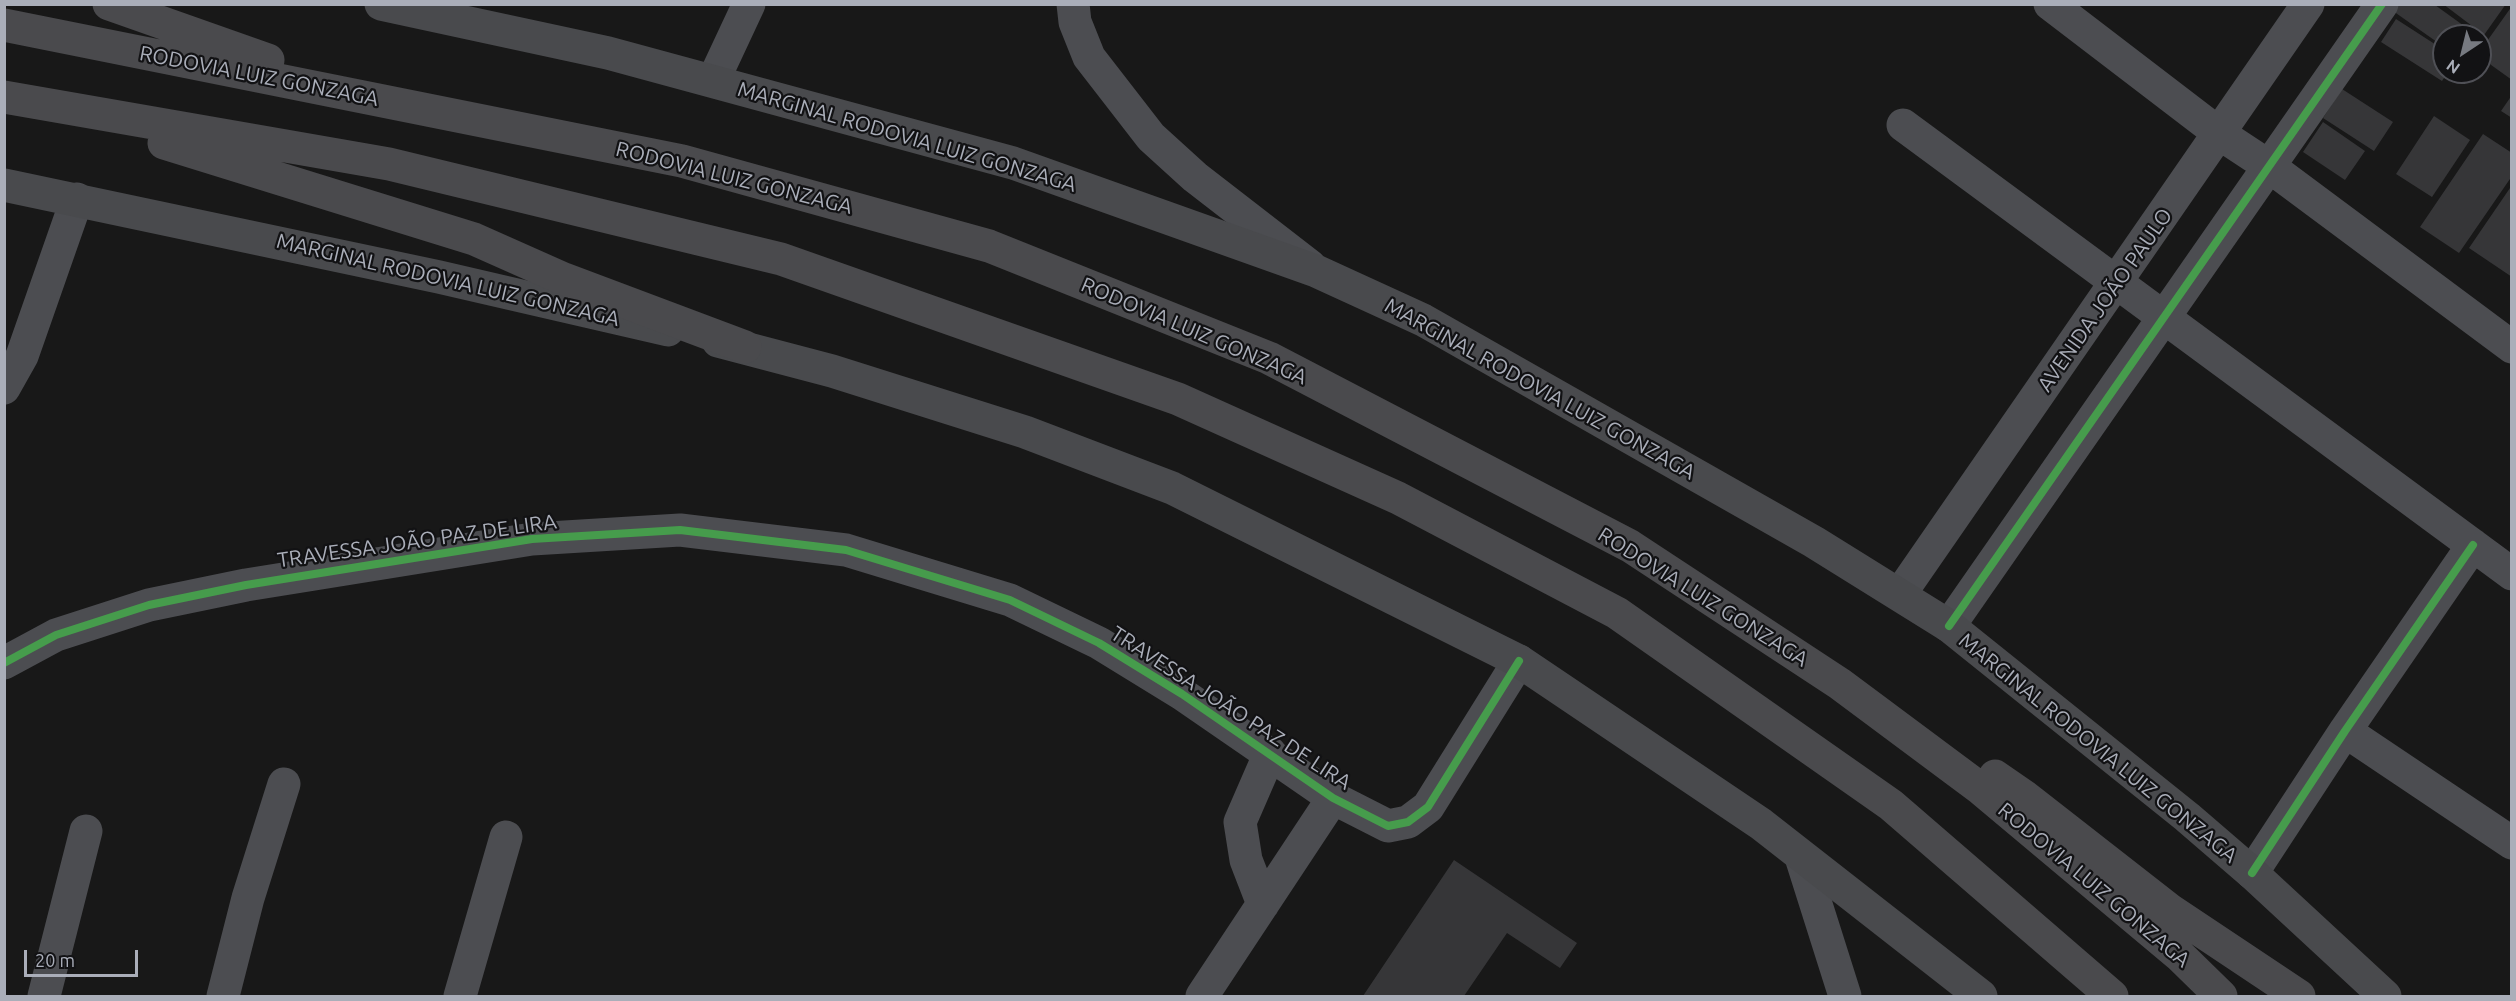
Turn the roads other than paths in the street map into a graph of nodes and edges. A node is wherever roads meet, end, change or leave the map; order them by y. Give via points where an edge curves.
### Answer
1 (109, 4) edge
2 (381, 4) edge
3 (1074, 4) edge
4 (2050, 4) edge
5 (2308, 4) edge
6 (2382, 4) edge
7 (744, 5) edge
8 (4, 25) edge
9 (713, 81) junction
10 (4, 97) edge
11 (380, 100) junction
12 (40, 104) junction
13 (1903, 125) dead end
14 (2220, 134) junction
15 (2270, 167) junction
16 (4, 185) edge
17 (76, 199) junction
18 (1316, 271) junction
19 (2116, 284) junction
20 (2164, 319) junction
21 (745, 347) junction
22 (2511, 347) edge
23 (13, 356) edge
24 (4, 388) edge
25 (2473, 545) junction
26 (2511, 574) edge
27 (1900, 594) junction
28 (1949, 626) junction
29 (1519, 661) junction
30 (4, 663) edge
31 (1840, 684) junction
32 (2345, 731) junction
33 (1270, 753) junction
34 (284, 784) dead end
35 (1333, 798) junction
36 (86, 831) dead end
37 (506, 837) dead end
38 (2511, 843) edge
39 (1801, 857) junction
40 (2252, 873) junction
41 (1263, 904) junction
42 (44, 996) edge
43 (223, 996) edge
44 (460, 996) edge
45 (1202, 996) edge
46 (1845, 996) edge
47 (1981, 996) edge
48 (2112, 996) edge
49 (2221, 996) edge
50 (2299, 996) edge
51 (2385, 996) edge

1 - 11 highway
2 - 9 main road, MARGINAL RODOVIA LUIZ GONZAGA via 608,53
3 - 18 street via 1075,22 1089,57 1151,137 1195,177
4 - 14 street
5 - 14 street, AVENIDA JOÃO PAULO
6 - 15 street
7 - 9 street
8 - 11 highway, RODOVIA LUIZ GONZAGA
9 - 18 main road, MARGINAL RODOVIA LUIZ GONZAGA via 1013,163
10 - 12 highway
11 - 31 highway, RODOVIA LUIZ GONZAGA via 682,161 988,246 1269,358 1630,546
12 - 21 highway via 474,239 564,279
12 - 48 highway via 389,164 781,260 1178,399 1398,498 1617,613 1891,805
13 - 19 street
14 - 15 street
14 - 19 street, AVENIDA JOÃO PAULO
15 - 20 street
15 - 22 street
16 - 17 main road, MARGINAL RODOVIA LUIZ GONZAGA
17 - 21 main road, MARGINAL RODOVIA LUIZ GONZAGA
17 - 23 street
18 - 27 main road, MARGINAL RODOVIA LUIZ GONZAGA via 1423,320
19 - 20 street
19 - 27 street, AVENIDA JOÃO PAULO
20 - 25 street
20 - 28 street
21 - 29 main road, MARGINAL RODOVIA LUIZ GONZAGA via 1025,432 1172,488
23 - 24 street
25 - 26 street
25 - 32 street
27 - 28 main road, MARGINAL RODOVIA LUIZ GONZAGA
28 - 40 main road, MARGINAL RODOVIA LUIZ GONZAGA
29 - 35 street, TRAVESSA JOÃO PAZ DE LIRA via 1428,807 1408,822 1388,826
29 - 39 main road, MARGINAL RODOVIA LUIZ GONZAGA via 1761,824
30 - 33 street, TRAVESSA JOÃO PAZ DE LIRA via 56,635 149,605 246,585 532,539 680,530 846,550 1010,600 1099,643
31 - 49 highway, RODOVIA LUIZ GONZAGA via 1981,789 2179,955
31 - 50 highway via 1954,748 2024,796 2170,910
32 - 38 street
32 - 40 street
33 - 35 street, TRAVESSA JOÃO PAZ DE LIRA
33 - 41 street via 1240,822 1246,860
34 - 43 street via 248,898
35 - 41 street
36 - 42 street
37 - 44 street
39 - 46 street
39 - 47 main road, MARGINAL RODOVIA LUIZ GONZAGA
40 - 51 main road, MARGINAL RODOVIA LUIZ GONZAGA
41 - 45 street

